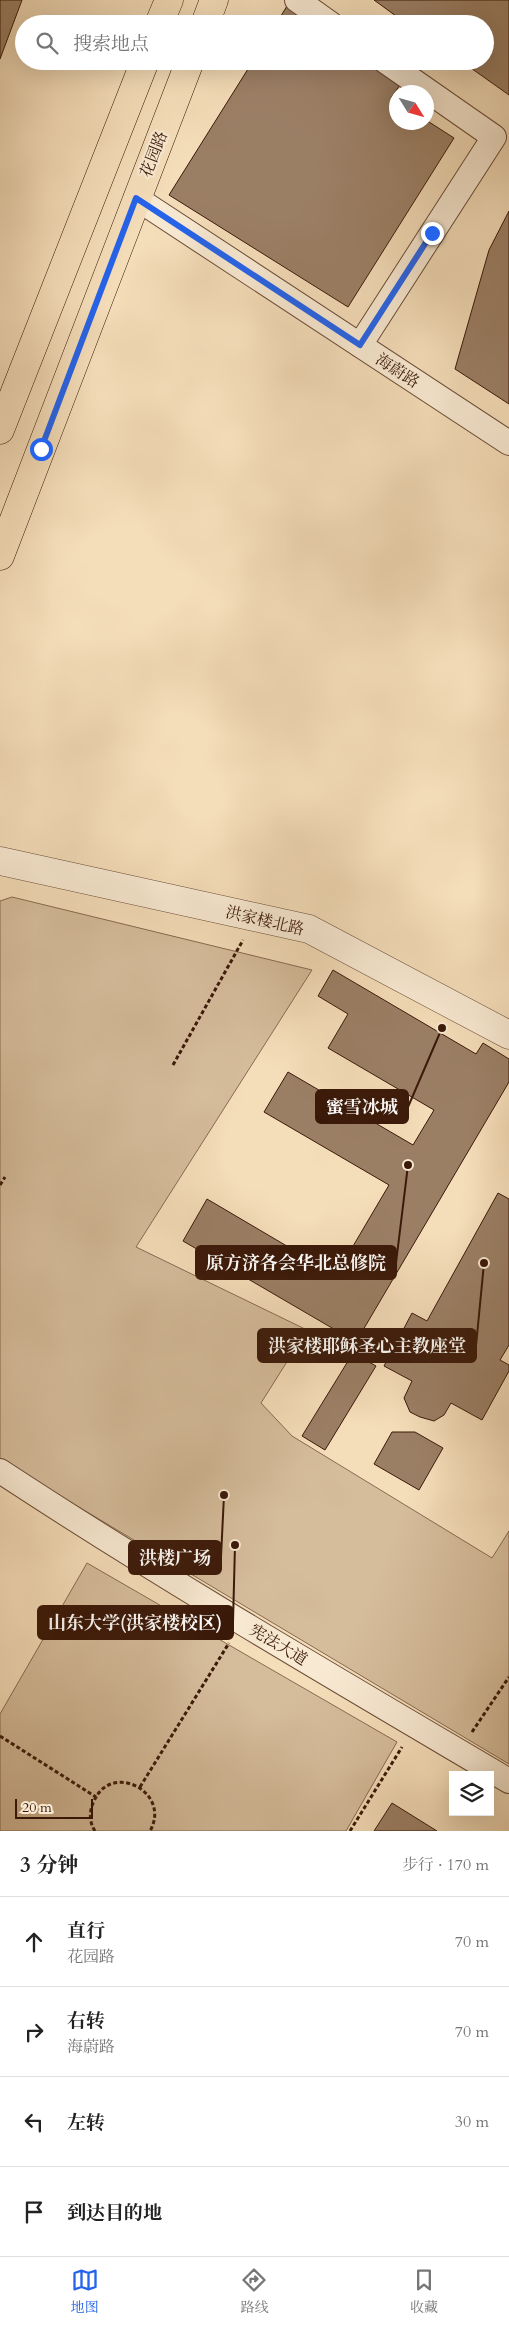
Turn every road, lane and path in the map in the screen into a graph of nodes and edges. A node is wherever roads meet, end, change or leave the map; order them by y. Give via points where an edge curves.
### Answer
1 (169, 0) edge
2 (214, 0) edge
3 (297, 0) edge
4 (163, 15) edge
5 (208, 15) edge
6 (318, 15) edge
7 (141, 70) edge
8 (186, 70) edge
9 (398, 70) edge
10 (136, 198) junction
11 (360, 345) junction
12 (0, 430) edge
13 (509, 443) edge
14 (0, 556) edge
15 (0, 861) edge
16 (245, 938) dead end
17 (509, 1036) edge
18 (174, 1065) dead end
19 (5, 1177) dead end
20 (0, 1185) edge
21 (0, 1471) edge
22 (242, 1622) junction
23 (509, 1677) edge
24 (415, 1725) junction
25 (0, 1736) edge
26 (459, 1751) junction
27 (509, 1781) edge
28 (140, 1787) junction
29 (96, 1797) junction
30 (95, 1831) edge
31 (150, 1831) edge
32 (350, 1831) edge

1 - 4 main road
2 - 5 main road
3 - 6 street
7 - 12 main road
8 - 10 main road, 花园路
9 - 11 street via 494,137
10 - 11 street, 海蔚路
10 - 14 main road, 花园路
11 - 13 street, 海蔚路
15 - 17 street, 洪家楼北路 via 308,929
16 - 18 path
19 - 20 path
21 - 22 street, 宪法大道 via 85,1527
22 - 24 street, 宪法大道
22 - 28 path
23 - 26 path
24 - 26 street, 宪法大道
24 - 32 path
25 - 29 path
26 - 27 street, 宪法大道
28 - 29 path via 120,1782
28 - 31 path via 153,1804 155,1815
29 - 30 path via 90,1818

